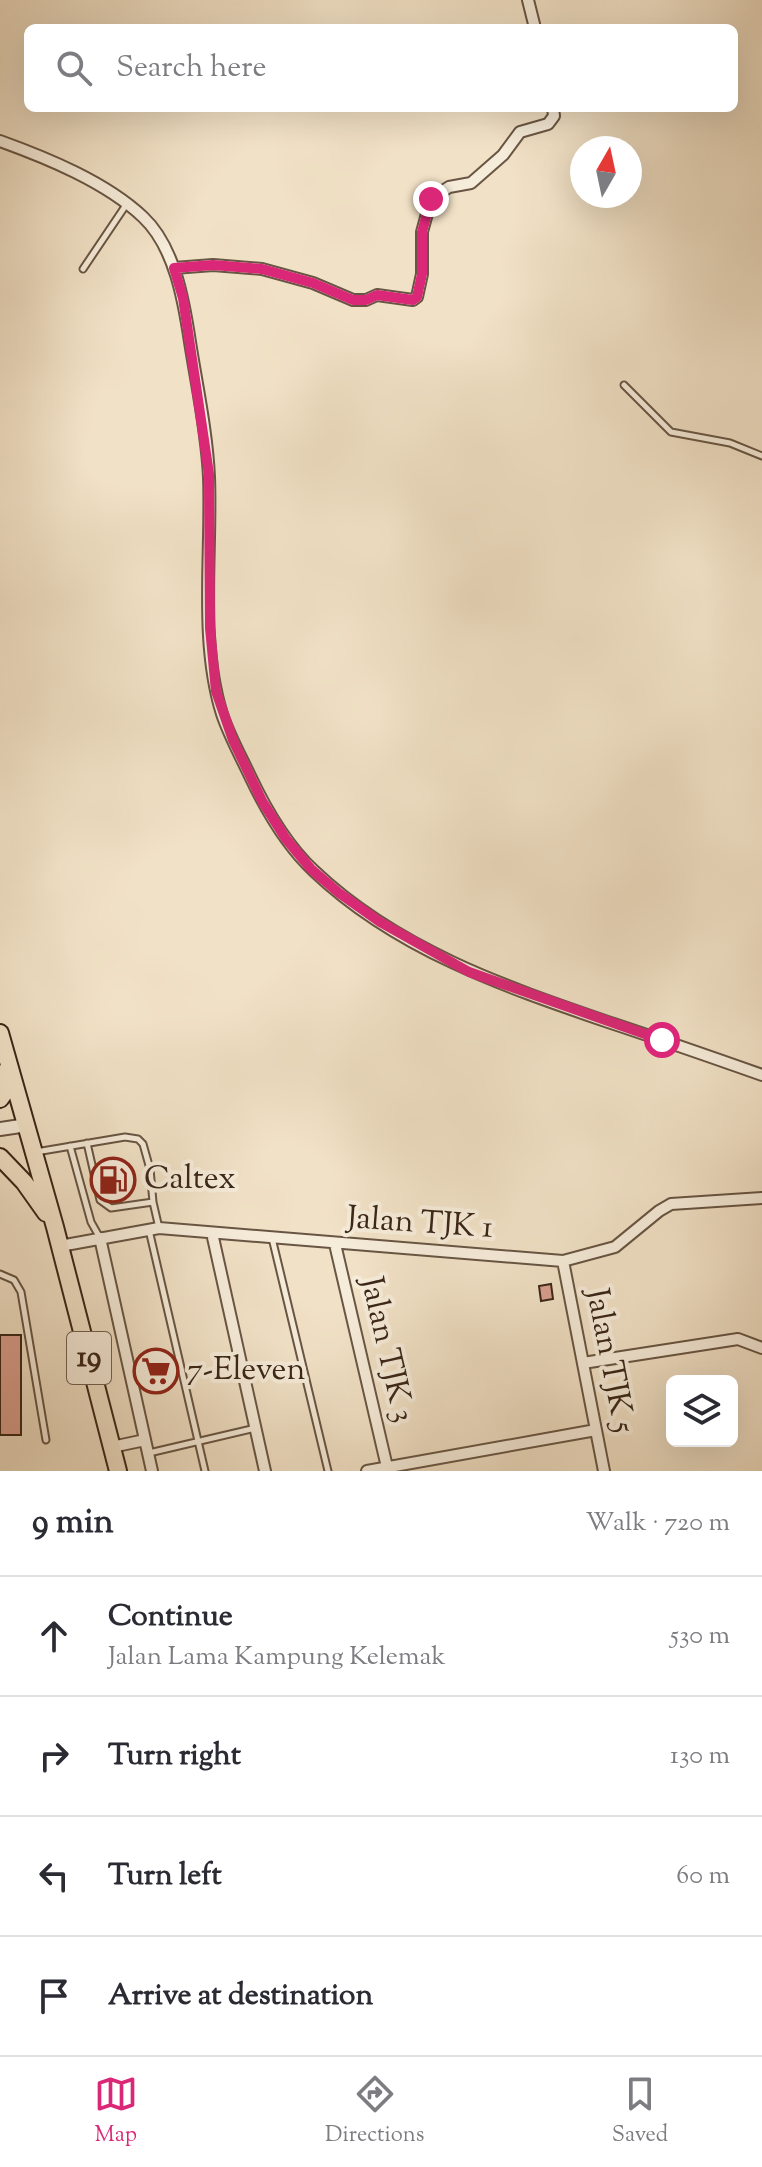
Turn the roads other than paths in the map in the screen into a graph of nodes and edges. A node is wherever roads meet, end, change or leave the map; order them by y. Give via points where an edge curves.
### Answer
1 (528, 0) edge
2 (534, 24) edge
3 (554, 112) edge
4 (0, 141) edge
5 (127, 204) junction
6 (174, 268) junction
7 (83, 269) dead end
8 (624, 385) dead end
9 (762, 456) edge
10 (0, 1033) edge
11 (8, 1059) junction
12 (762, 1075) edge
13 (0, 1099) edge
14 (27, 1125) junction
15 (0, 1129) edge
16 (87, 1143) junction
17 (70, 1146) junction
18 (35, 1152) junction
19 (0, 1157) edge
20 (762, 1198) edge
21 (153, 1202) junction
22 (55, 1227) junction
23 (154, 1228) junction
24 (212, 1233) junction
25 (100, 1238) junction
26 (272, 1238) junction
27 (335, 1244) junction
28 (60, 1246) junction
29 (563, 1261) junction
30 (0, 1274) edge
31 (762, 1348) edge
32 (583, 1363) junction
33 (256, 1428) junction
34 (596, 1430) junction
35 (46, 1440) dead end
36 (145, 1440) junction
37 (198, 1442) junction
38 (112, 1447) junction
39 (148, 1453) junction
40 (387, 1467) junction
41 (118, 1471) edge
42 (152, 1471) edge
43 (205, 1471) edge
44 (265, 1471) edge
45 (328, 1471) edge
46 (367, 1471) edge
47 (604, 1471) edge

1 - 2 street
3 - 6 street via 548,124 520,132 471,183 449,187 431,199 422,232 422,274 413,300 377,295 353,300 262,269
4 - 5 street via 84,178
5 - 6 street via 145,218
5 - 7 lane
6 - 12 street via 209,474 216,691 233,740 286,839 339,893 469,972
8 - 9 lane via 671,432 730,443
10 - 11 main road, 19
11 - 13 main road
11 - 14 main road, 19
14 - 15 street
14 - 18 main road, 19
16 - 17 lane
16 - 21 lane via 100,1200 111,1208
16 - 21 lane via 138,1139 150,1169
17 - 18 lane
17 - 25 lane
18 - 22 main road, 19
19 - 22 main road
20 - 29 street, Jalan TJK 1 via 671,1204 615,1247
21 - 23 lane
22 - 28 main road, 19
23 - 24 street, Jalan TJK 1
23 - 25 street, Jalan TJK 1
23 - 37 lane
24 - 26 street, Jalan TJK 1
24 - 33 street
25 - 28 street, Jalan TJK 1
25 - 36 street
26 - 27 street, Jalan TJK 1
26 - 45 lane
27 - 29 street, Jalan TJK 1
27 - 40 street, Jalan TJK 3
28 - 38 main road, 19
29 - 32 street, Jalan TJK 5
30 - 35 lane via 14,1280 21,1292
31 - 32 street via 738,1339
32 - 34 street, Jalan TJK 5
33 - 37 lane
33 - 44 street
34 - 40 street
34 - 47 street, Jalan TJK 5
36 - 38 street
36 - 39 street
37 - 39 lane
37 - 43 lane
38 - 41 main road, 19
39 - 42 street
40 - 46 street

